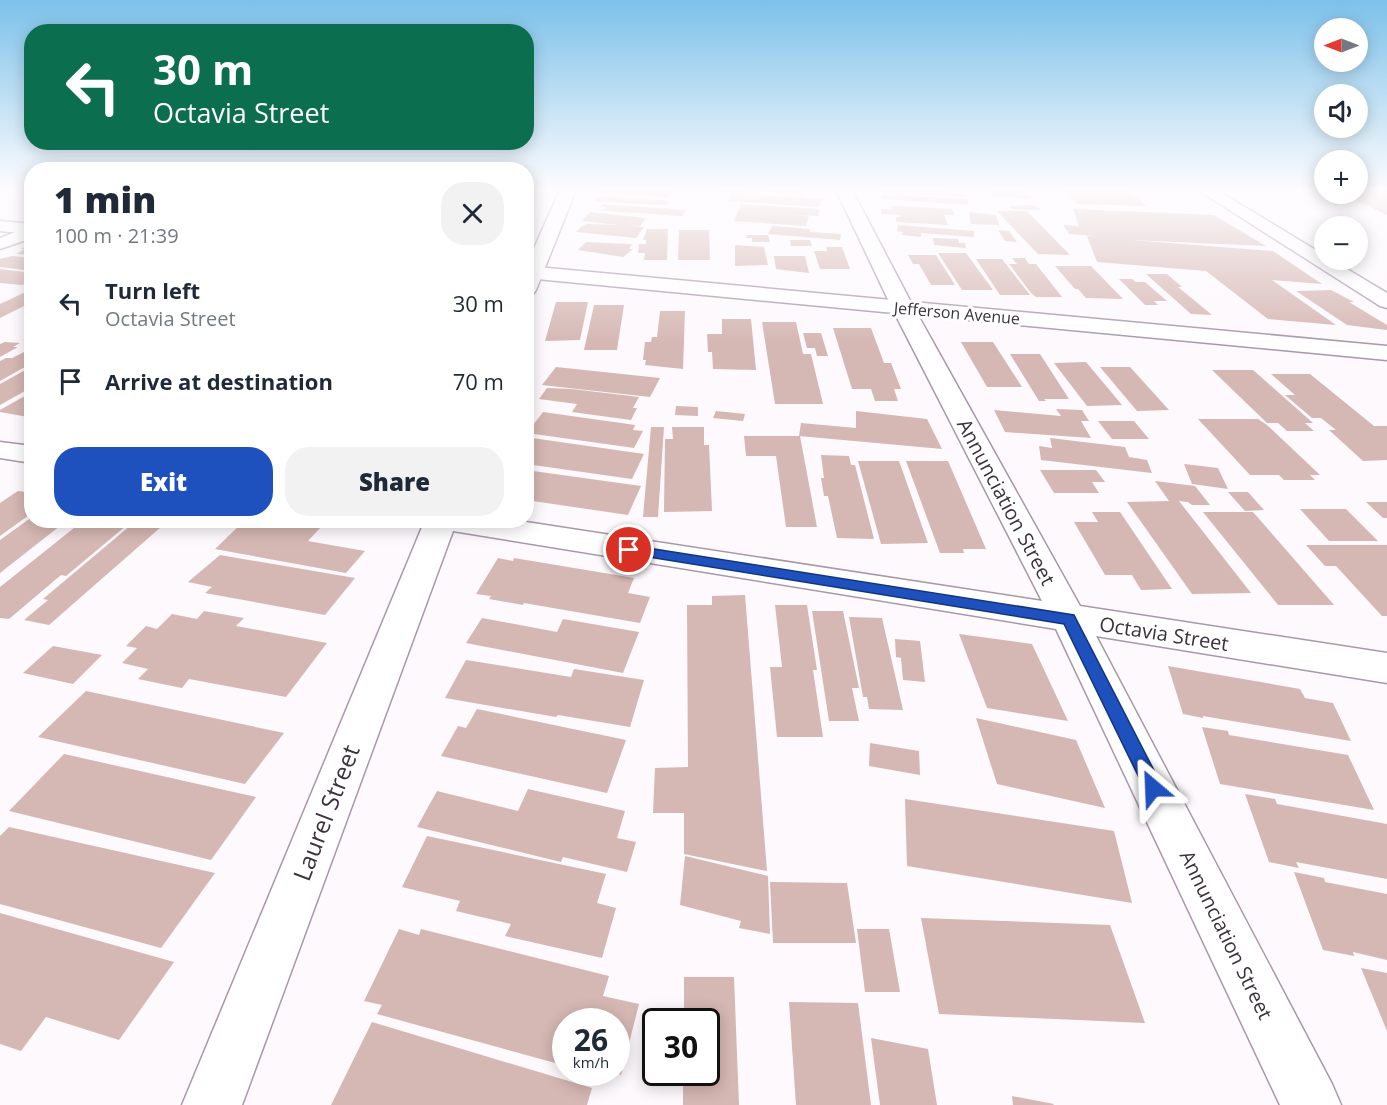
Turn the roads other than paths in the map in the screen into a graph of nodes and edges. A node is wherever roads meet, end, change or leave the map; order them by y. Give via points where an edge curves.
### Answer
1 (545, 242) edge
2 (870, 242) edge
3 (1289, 242) edge
4 (534, 267) edge
5 (534, 278) edge
6 (1387, 302) edge
7 (903, 308) junction
8 (1387, 353) edge
9 (0, 450) edge
10 (24, 454) edge
11 (439, 528) edge
12 (493, 528) edge
13 (1069, 619) junction
14 (1387, 668) edge
15 (212, 1105) edge
16 (1311, 1105) edge

1 - 4 street
2 - 7 street, Annunciation Street
3 - 6 street
5 - 7 street, Jefferson Avenue
7 - 8 street, Jefferson Avenue
7 - 13 street, Annunciation Street
9 - 10 street
11 - 15 street, Laurel Street
12 - 13 street, Octavia Street
13 - 14 street, Octavia Street
13 - 16 street, Annunciation Street

